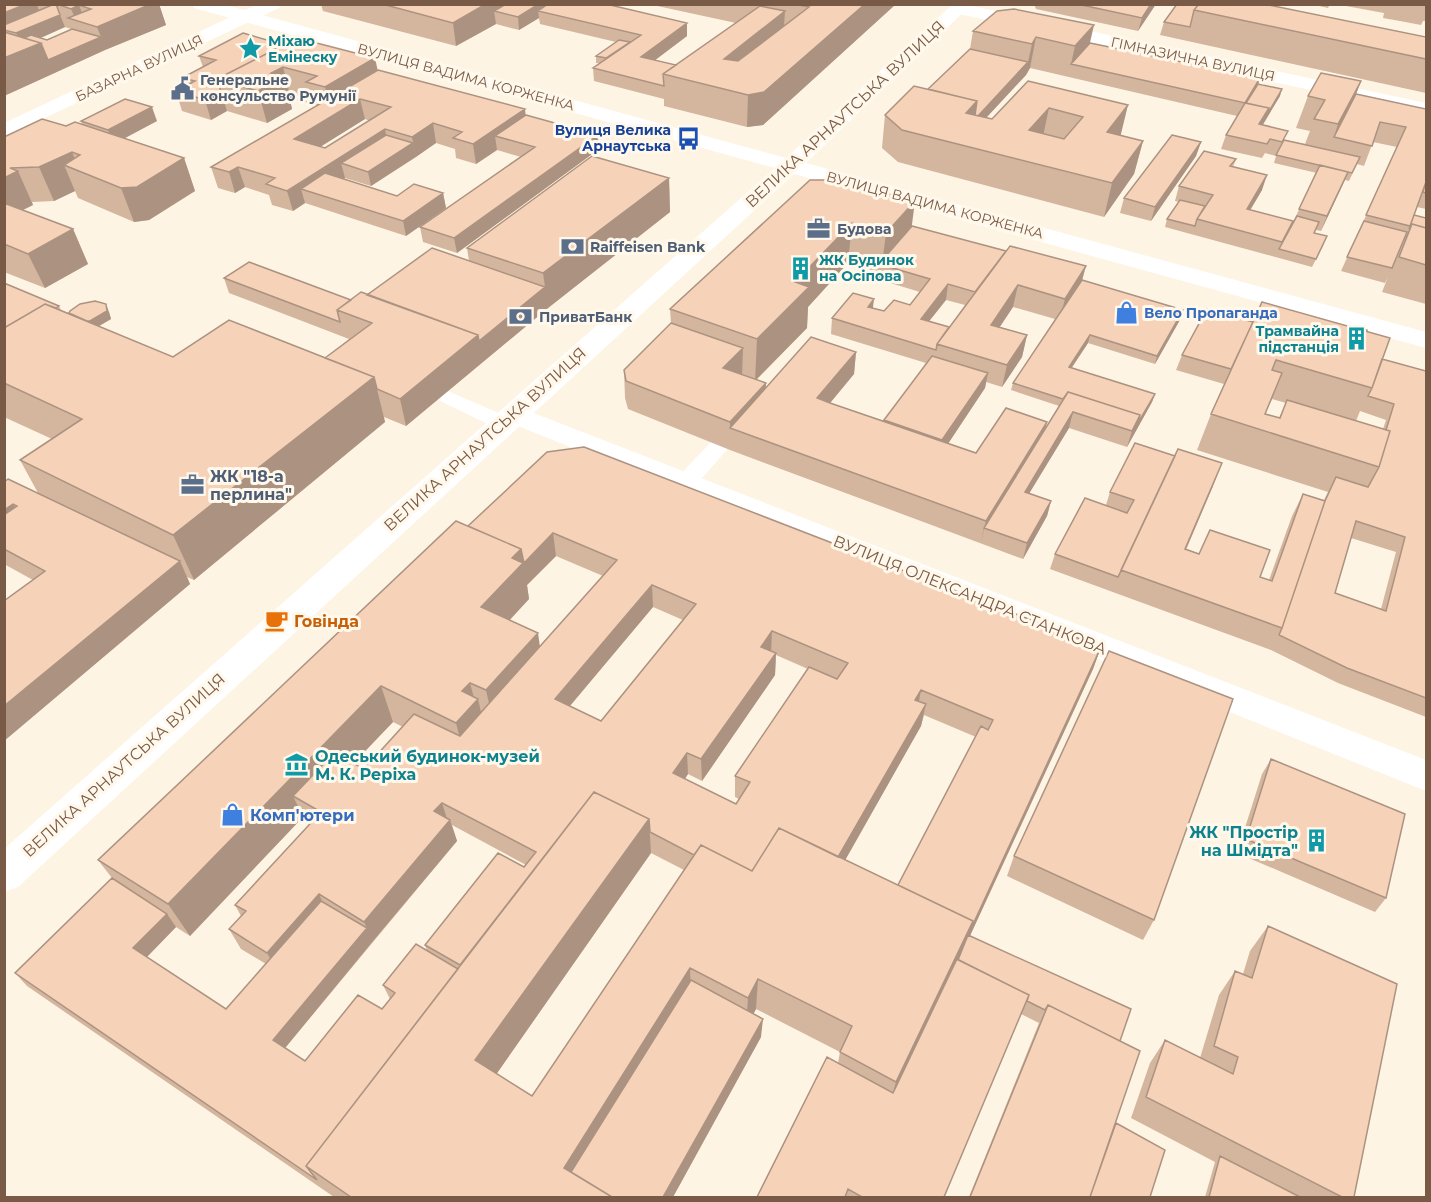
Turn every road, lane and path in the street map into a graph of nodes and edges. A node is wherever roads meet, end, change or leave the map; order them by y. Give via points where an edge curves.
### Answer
1 (200, 4) edge
2 (273, 4) edge
3 (962, 7) edge
4 (246, 17) junction
5 (1426, 109) edge
6 (4, 131) edge
7 (790, 166) junction
8 (1426, 340) edge
9 (443, 395) edge
10 (508, 418) junction
11 (719, 446) edge
12 (686, 482) junction
13 (1426, 776) edge
14 (4, 874) edge

1 - 4 main road, ВУЛИЦЯ ВАДИМА КОРЖЕНКА
2 - 4 main road, БАЗАРНА ВУЛИЦЯ
3 - 5 main road, ГІМНАЗИЧНА ВУЛИЦЯ
3 - 7 main road, ВЕЛИКА АРНАУТСЬКА ВУЛИЦЯ
4 - 6 main road, БАЗАРНА ВУЛИЦЯ
4 - 7 main road, ВУЛИЦЯ ВАДИМА КОРЖЕНКА
7 - 8 main road, ВУЛИЦЯ ВАДИМА КОРЖЕНКА
7 - 10 main road, ВЕЛИКА АРНАУТСЬКА ВУЛИЦЯ
9 - 10 lane
10 - 12 main road, ВУЛИЦЯ ОЛЕКСАНДРА СТАНКОВА
10 - 14 main road, ВЕЛИКА АРНАУТСЬКА ВУЛИЦЯ
11 - 12 lane
12 - 13 main road, ВУЛИЦЯ ОЛЕКСАНДРА СТАНКОВА

